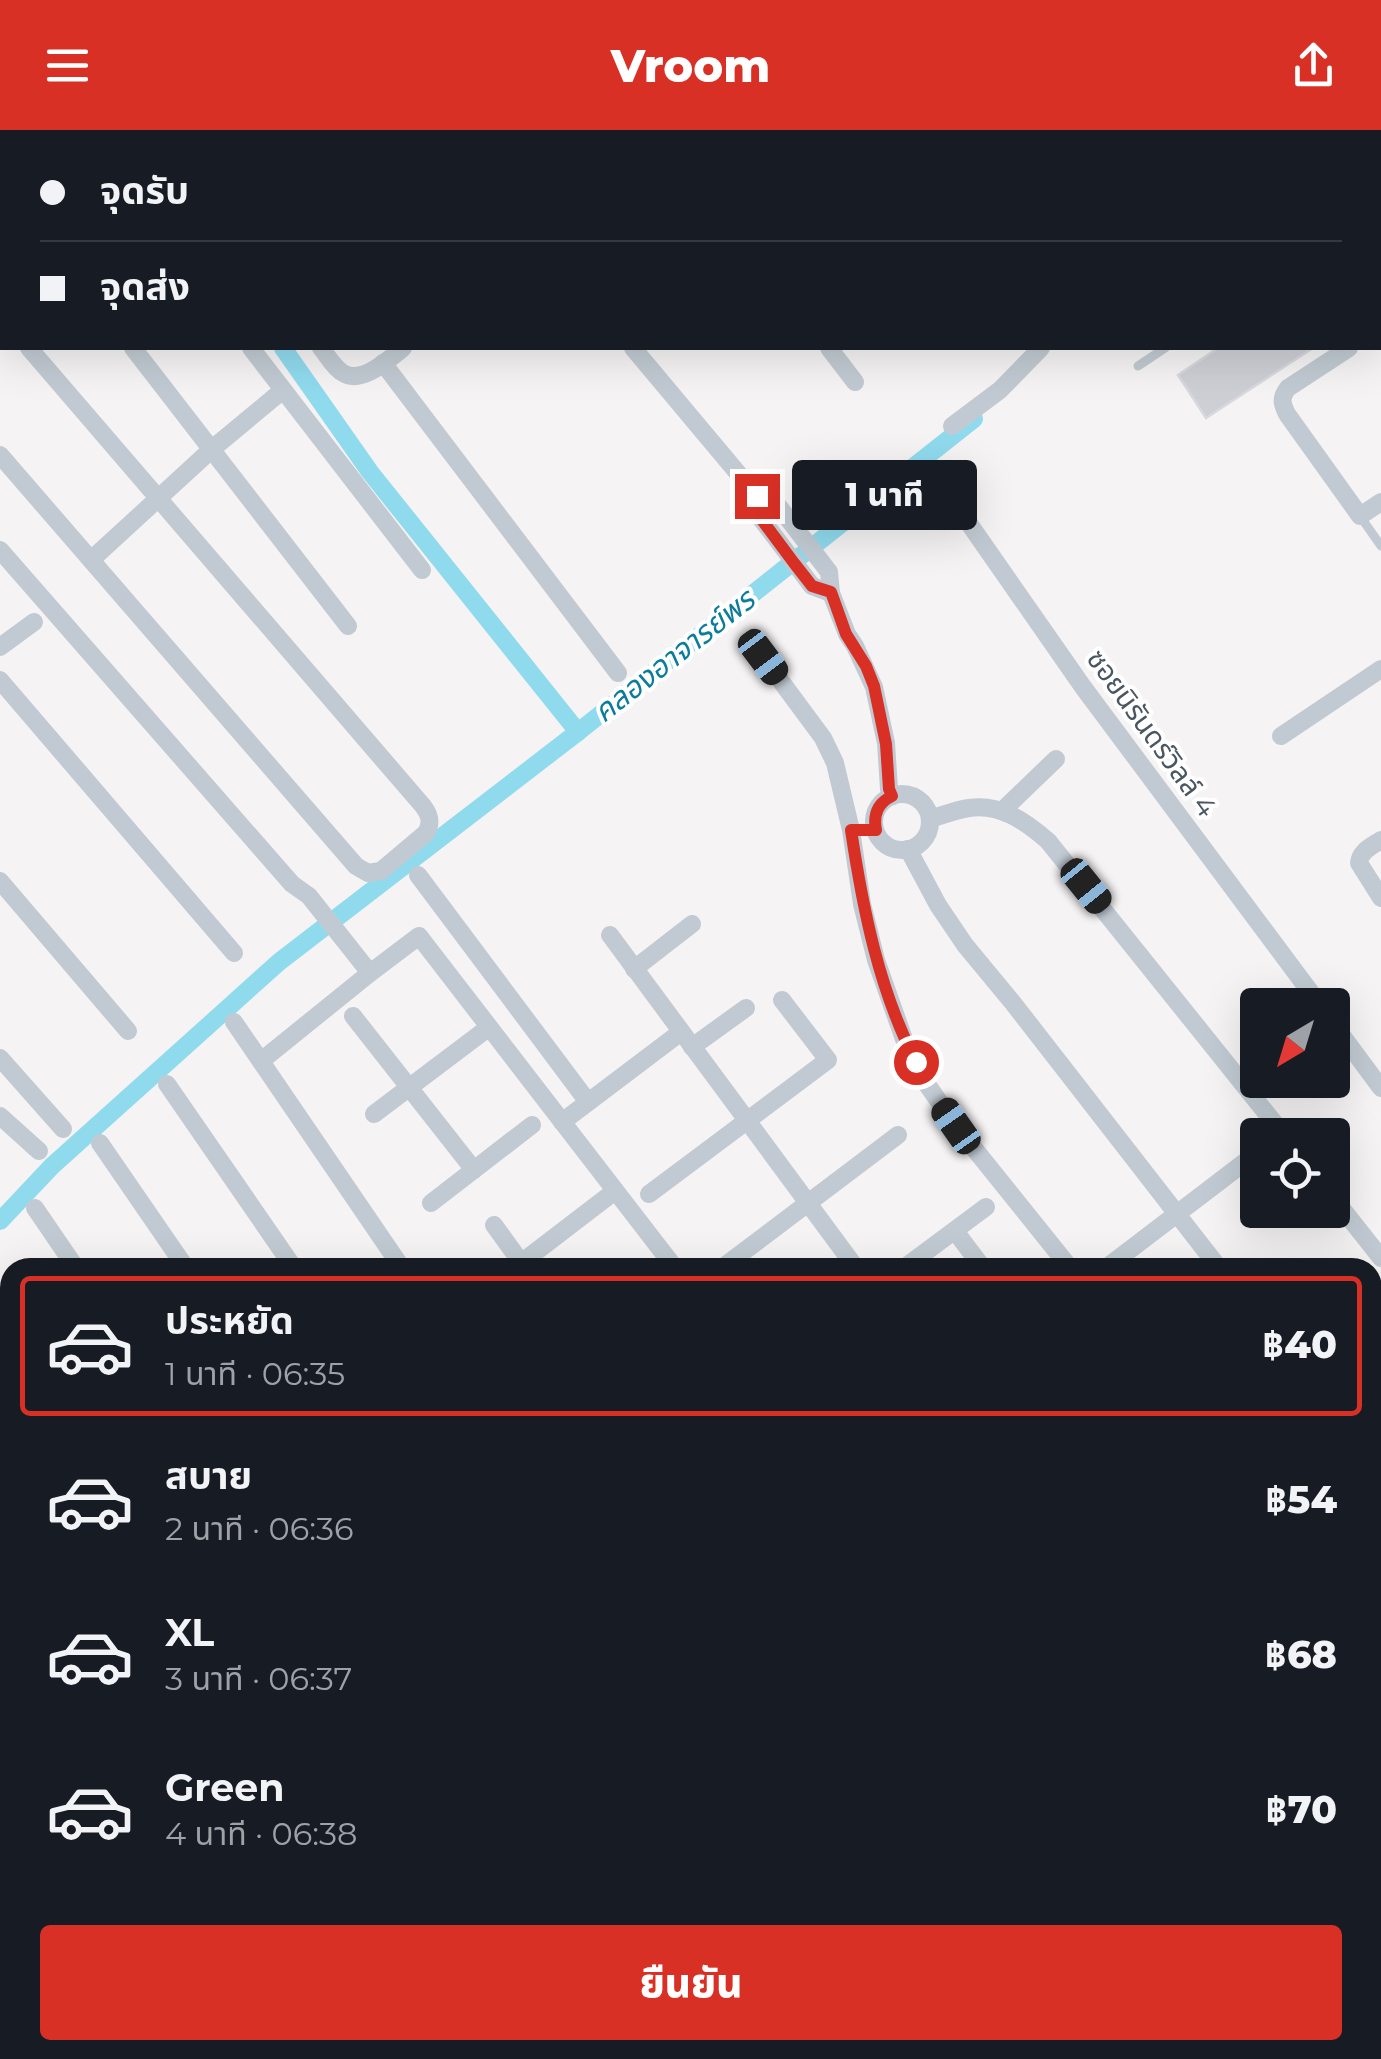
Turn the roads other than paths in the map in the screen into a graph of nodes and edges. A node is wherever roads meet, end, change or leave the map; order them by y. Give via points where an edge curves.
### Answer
1 (32, 350) edge
2 (135, 350) edge
3 (253, 350) edge
4 (322, 350) edge
5 (399, 350) edge
6 (635, 350) edge
7 (831, 350) edge
8 (1039, 350) edge
9 (1162, 350) edge
10 (1346, 350) edge
11 (383, 363) junction
12 (1138, 366) dead end
13 (855, 382) dead end
14 (283, 390) junction
15 (952, 426) dead end
16 (212, 449) junction
17 (0, 455) edge
18 (944, 489) dead end
19 (160, 498) junction
20 (1381, 502) edge
21 (1360, 516) junction
22 (1381, 546) edge
23 (0, 550) edge
24 (91, 560) junction
25 (422, 570) dead end
26 (34, 622) dead end
27 (348, 626) dead end
28 (0, 647) edge
29 (763, 657) dead end
30 (1381, 669) edge
31 (618, 673) dead end
32 (0, 680) edge
33 (1281, 736) dead end
34 (1056, 759) dead end
35 (892, 796) junction
36 (1002, 810) junction
37 (930, 819) junction
38 (851, 830) junction
39 (876, 830) junction
40 (1381, 840) edge
41 (908, 850) junction
42 (418, 875) dead end
43 (0, 881) edge
44 (1381, 898) edge
45 (692, 924) dead end
46 (610, 935) dead end
47 (234, 953) dead end
48 (634, 968) junction
49 (370, 973) junction
50 (1307, 988) edge
51 (782, 1000) dead end
52 (746, 1008) dead end
53 (354, 1016) dead end
54 (234, 1022) dead end
55 (488, 1028) junction
56 (128, 1031) dead end
57 (686, 1039) junction
58 (1350, 1046) edge
59 (0, 1058) edge
60 (261, 1060) junction
61 (167, 1084) dead end
62 (408, 1088) junction
63 (1381, 1088) edge
64 (588, 1102) junction
65 (374, 1114) dead end
66 (1269, 1118) edge
67 (1, 1119) edge
68 (562, 1122) junction
69 (748, 1122) junction
70 (532, 1125) dead end
71 (63, 1129) dead end
72 (898, 1135) dead end
73 (100, 1143) dead end
74 (39, 1151) dead end
75 (1240, 1165) edge
76 (474, 1170) junction
77 (615, 1191) junction
78 (649, 1194) dead end
79 (431, 1203) dead end
80 (808, 1204) junction
81 (986, 1207) dead end
82 (35, 1208) dead end
83 (1177, 1212) junction
84 (1350, 1219) edge
85 (494, 1224) dead end
86 (955, 1231) junction
87 (69, 1258) edge
88 (179, 1258) edge
89 (287, 1258) edge
90 (395, 1258) edge
91 (518, 1258) edge
92 (532, 1258) edge
93 (667, 1258) edge
94 (735, 1258) edge
95 (848, 1258) edge
96 (918, 1258) edge
97 (975, 1258) edge
98 (1062, 1258) edge
99 (1119, 1258) edge
100 (1212, 1258) edge
101 (1381, 1258) edge

1 - 19 street
2 - 16 street
3 - 14 street
4 - 11 street via 349,376
5 - 11 street
6 - 35 street via 757,496 759,516 812,586 831,592 874,686
7 - 13 street
8 - 15 street
9 - 12 lane
10 - 21 street via 1288,388 1282,403
11 - 31 street
14 - 16 street
14 - 25 street
16 - 19 street
16 - 27 street
17 - 24 street
18 - 50 street, ซอยนิรันดร์วิลล์ 4
19 - 24 street
19 - 24 street via 423,806 430,820 426,833 381,870 362,870
20 - 21 street
21 - 22 lane
23 - 49 street
26 - 28 street
29 - 38 street via 829,749
30 - 33 street
32 - 47 street
34 - 36 street
35 - 37 street via 917,798
35 - 39 street via 875,814
36 - 37 street via 972,807
36 - 66 street via 1036,830 1061,856
37 - 41 street via 927,835
38 - 39 street
38 - 98 street via 876,960 912,1056 956,1126
39 - 41 street via 892,848
40 - 44 street via 1358,863
41 - 83 street via 965,945
42 - 64 street
43 - 56 street
45 - 48 street
46 - 48 street
48 - 57 street
49 - 55 street via 419,936
49 - 60 street
51 - 69 street via 828,1060
52 - 57 street
53 - 62 street
54 - 60 street
55 - 62 street
55 - 68 street
57 - 64 street
57 - 69 street
58 - 63 street
59 - 71 street
60 - 90 street
61 - 89 street
62 - 65 street
62 - 76 street
64 - 68 street
67 - 74 street
68 - 77 street
69 - 78 street
69 - 80 street
70 - 76 street
72 - 80 street
73 - 88 street
75 - 83 street
76 - 79 street
77 - 92 street
77 - 93 street
80 - 94 street
80 - 95 street
81 - 86 street
82 - 87 street
83 - 99 street
83 - 100 street
84 - 101 street
85 - 91 street
86 - 96 street
86 - 97 street

